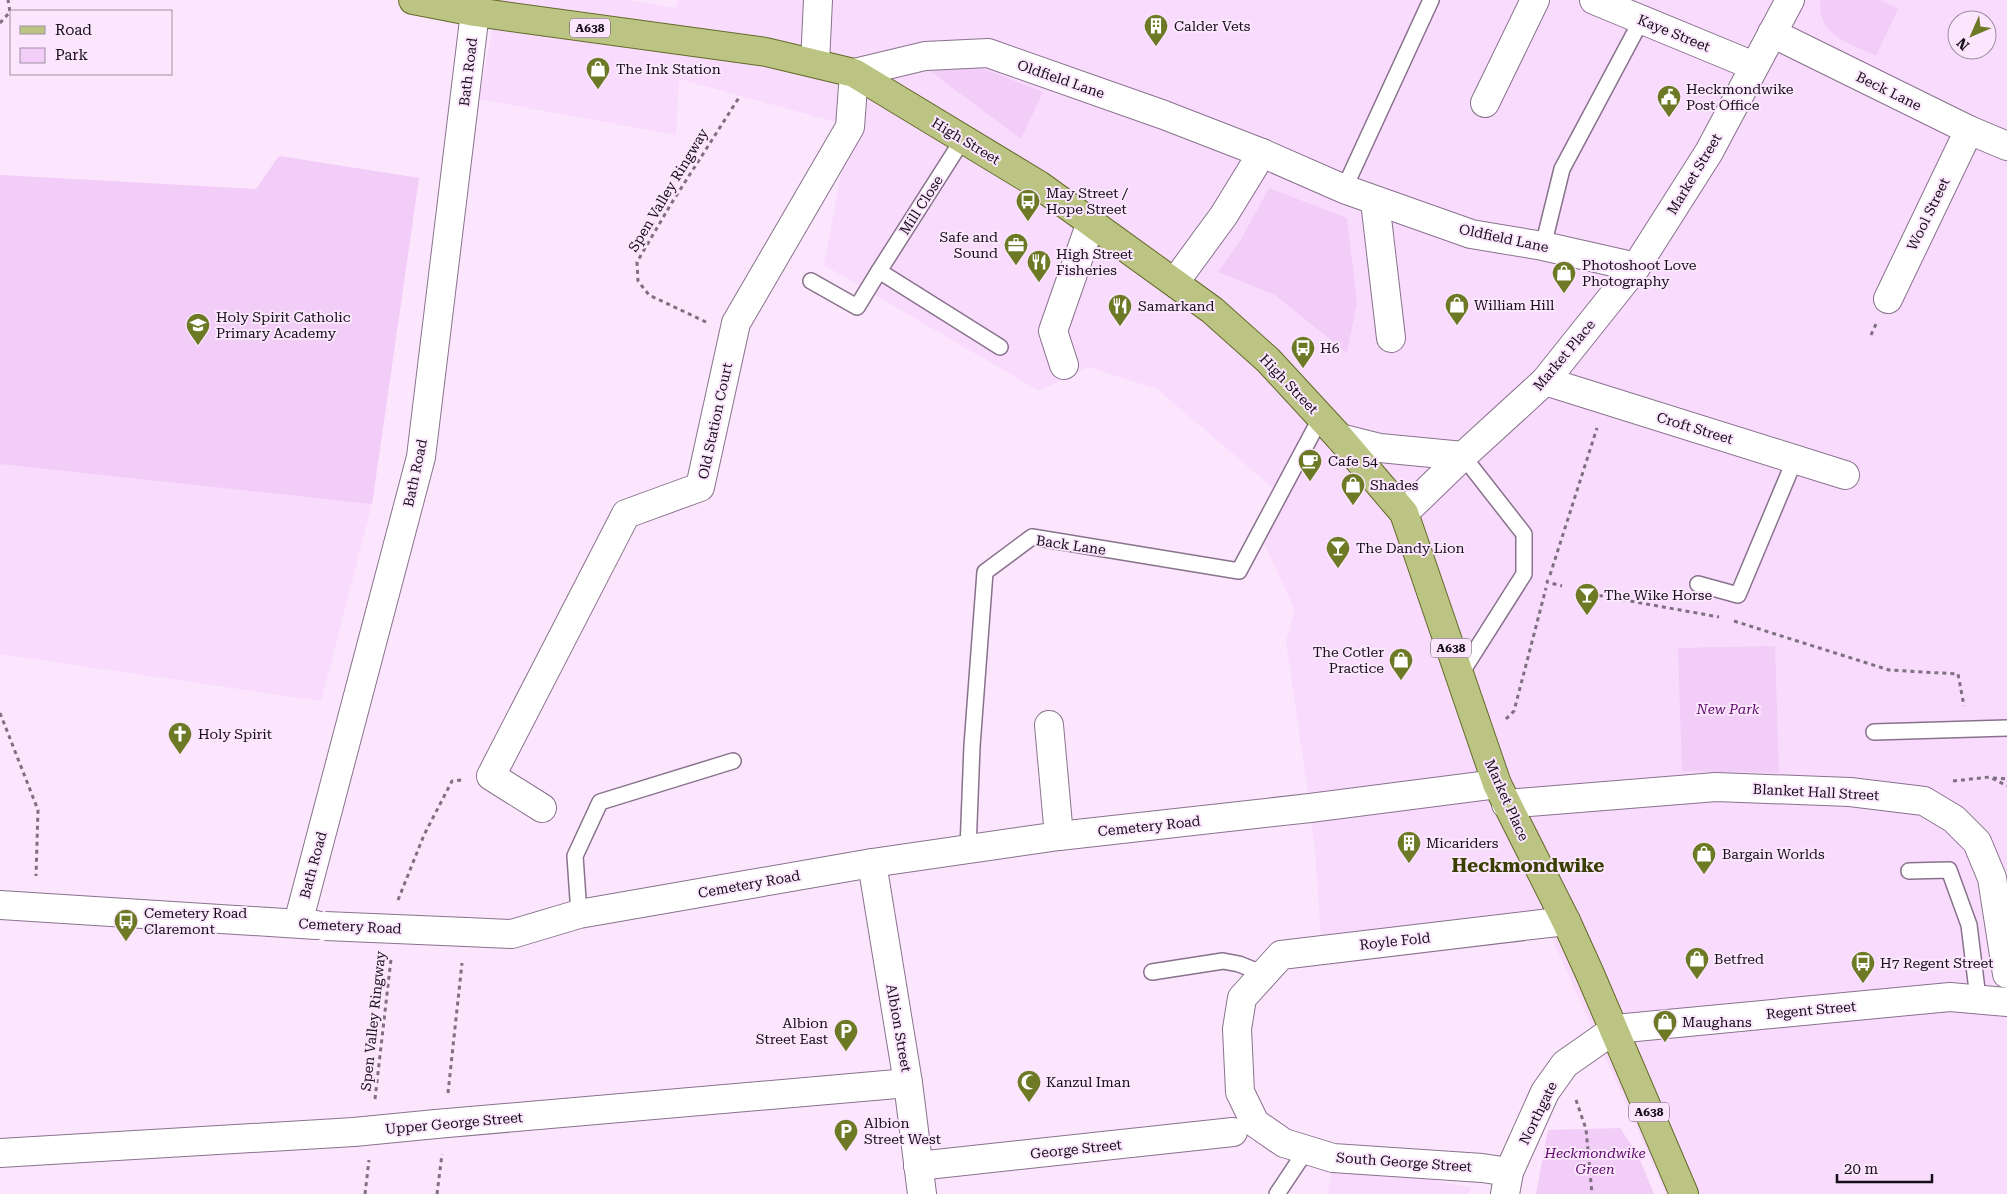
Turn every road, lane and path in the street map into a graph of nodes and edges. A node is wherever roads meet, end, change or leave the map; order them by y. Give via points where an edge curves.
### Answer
1 (8, 0) edge
2 (413, 0) edge
3 (818, 0) edge
4 (1431, 0) edge
5 (1535, 0) edge
6 (1594, 0) edge
7 (1790, 0) edge
8 (475, 12) junction
9 (1642, 19) junction
10 (0, 22) edge
11 (1772, 33) junction
12 (815, 63) junction
13 (1754, 66) junction
14 (854, 73) junction
15 (740, 96) dead end
16 (1485, 103) dead end
17 (1969, 130) junction
18 (963, 140) junction
19 (2007, 146) edge
20 (1262, 154) junction
21 (1344, 189) junction
22 (1375, 201) junction
23 (1091, 222) junction
24 (1543, 246) junction
25 (1636, 267) junction
26 (878, 271) junction
27 (811, 281) dead end
28 (1175, 282) junction
29 (1888, 298) dead end
30 (733, 335) junction
31 (1390, 338) dead end
32 (1000, 347) dead end
33 (1064, 365) dead end
34 (1545, 381) junction
35 (1606, 401) junction
36 (1321, 417) junction
37 (1340, 438) junction
38 (1463, 456) junction
39 (1795, 459) junction
40 (1845, 475) dead end
41 (1404, 513) junction
42 (1547, 582) junction
43 (1698, 584) dead end
44 (1562, 586) dead end
45 (1591, 594) dead end
46 (1460, 676) junction
47 (1964, 709) dead end
48 (0, 713) edge
49 (1049, 726) dead end
50 (2007, 728) edge
51 (1874, 732) dead end
52 (1482, 742) junction
53 (734, 761) dead end
54 (491, 776) junction
55 (1990, 777) dead end
56 (2007, 779) edge
57 (1501, 794) junction
58 (542, 808) dead end
59 (1059, 836) junction
60 (968, 849) junction
61 (872, 863) junction
62 (1909, 871) dead end
63 (397, 902) dead end
64 (0, 905) edge
65 (36, 907) junction
66 (579, 914) junction
67 (1566, 921) junction
68 (298, 923) junction
69 (466, 932) junction
70 (392, 951) dead end
71 (1152, 972) dead end
72 (1264, 974) junction
73 (2007, 974) edge
74 (1242, 998) joint
75 (1978, 998) junction
76 (2007, 1002) edge
77 (1615, 1029) junction
78 (1565, 1064) junction
79 (908, 1083) junction
80 (375, 1106) dead end
81 (441, 1124) junction
82 (1233, 1132) dead end
83 (1307, 1150) junction
84 (0, 1153) edge
85 (369, 1155) dead end
86 (918, 1166) junction
87 (1507, 1183) edge
88 (365, 1194) edge
89 (437, 1194) edge
90 (922, 1194) edge
91 (1277, 1194) edge
92 (1592, 1194) edge
93 (1684, 1194) edge

1 - 10 path via 10,12
2 - 8 main road, High Street / A638
3 - 12 street
4 - 21 lane
5 - 16 street
6 - 9 street, Kaye Street
7 - 11 street, Market Street
8 - 12 main road, High Street / A638 via 766,52
8 - 68 street, Bath Road via 421,457
9 - 13 street, Kaye Street
9 - 24 lane via 1562,169
11 - 13 street, Market Street
11 - 17 street, Beck Lane
12 - 14 main road, High Street / A638
13 - 25 street, Market Street via 1710,152
14 - 18 main road, High Street / A638
14 - 20 street, Oldfield Lane via 925,56 988,53 1164,115
14 - 30 street, Old Station Court via 850,126 736,323
15 - 30 path, Spen Valley Ringway via 637,262 638,281 649,295
17 - 19 street, Beck Lane
17 - 29 street, Wool Street
18 - 23 main road, High Street / A638 via 1039,185
18 - 26 lane, Mill Close
20 - 21 street, Oldfield Lane
20 - 28 street via 1224,215
21 - 22 street, Oldfield Lane
22 - 24 street, Oldfield Lane via 1471,234
22 - 31 street
23 - 28 main road, High Street / A638
23 - 33 street via 1053,331
24 - 25 street, Oldfield Lane
25 - 34 street, Market Place
26 - 27 lane, Mill Close via 857,306
26 - 32 lane
28 - 36 main road, High Street / A638 via 1268,360
30 - 54 street, Old Station Court via 700,487 626,514
34 - 35 street, Croft Street
34 - 38 street, Market Place
35 - 39 street, Croft Street
35 - 42 path
36 - 37 main road, High Street / A638
36 - 60 lane, Back Lane via 1239,571 1032,538 985,572
37 - 38 street via 1380,448
37 - 41 main road, High Street / A638
38 - 41 street, Market Place
38 - 46 lane via 1524,534 1524,574
39 - 40 street, Croft Street
39 - 43 lane via 1738,595
41 - 46 main road, Market Place / A638
42 - 44 path
42 - 52 path via 1514,711
45 - 47 path via 1726,618 1889,670 1958,674
46 - 52 main road, Market Place / A638
48 - 65 path via 38,810
49 - 59 street
50 - 51 lane
52 - 57 main road, Market Place / A638
53 - 66 lane via 600,802 575,856
54 - 58 street
54 - 63 path via 452,781 424,835
55 - 56 path
57 - 59 street, Cemetery Road via 1310,808
57 - 67 main road, Market Place / A638
57 - 73 street, Blanket Hall Street via 1716,787 1850,792 1924,801 1954,819 1976,842 1992,878
59 - 60 street, Cemetery Road
60 - 61 street, Cemetery Road
61 - 66 street, Cemetery Road
61 - 79 street, Albion Street
62 - 75 lane via 1949,870 1968,925
64 - 65 street, Cemetery Road
65 - 68 street, Cemetery Road
66 - 69 street, Cemetery Road via 512,934
67 - 72 street, Royle Fold via 1281,955
67 - 77 main road, Market Place / A638
68 - 69 street, Cemetery Road, bridge
69 - 81 path
70 - 80 path, Spen Valley Ringway
71 - 72 lane via 1223,961
72 - 74 street, Royle Fold
74 - 83 street, South George Street via 1237,1029 1240,1092 1255,1123 1284,1143
75 - 76 street, Regent Street
75 - 77 street, Regent Street via 1950,997
77 - 78 street, Northgate
77 - 93 main road, A638
78 - 87 street, Northgate via 1545,1092
78 - 92 path via 1586,1129
79 - 81 street, Upper George Street
79 - 86 street, Albion Street
81 - 84 street, Upper George Street, bridge
81 - 89 path
82 - 86 street, George Street
83 - 87 street, South George Street via 1333,1158 1482,1168
83 - 91 lane
85 - 88 path
86 - 90 street, Albion Street

